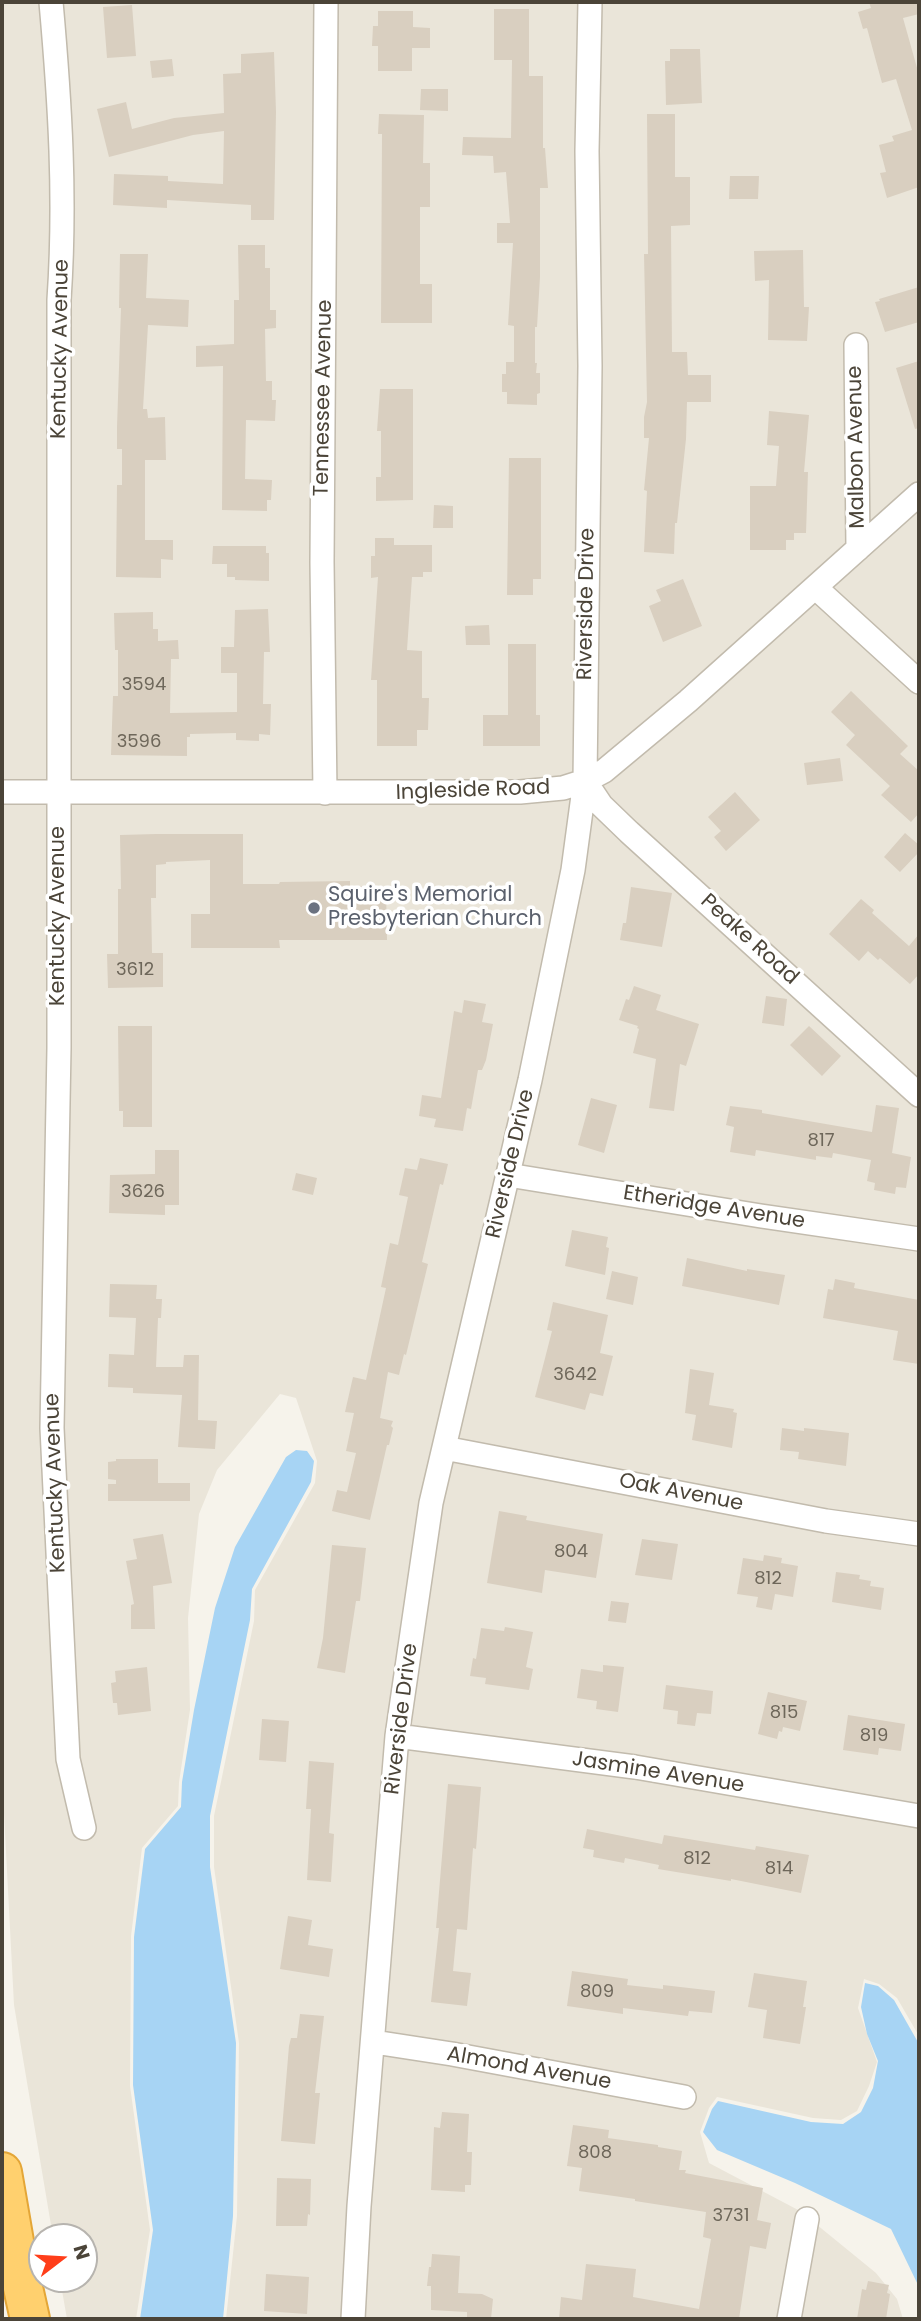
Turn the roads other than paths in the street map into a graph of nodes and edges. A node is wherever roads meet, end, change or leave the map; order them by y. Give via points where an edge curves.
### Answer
1 (51, 2) edge
2 (326, 2) edge
3 (590, 2) edge
4 (856, 345) dead end
5 (919, 494) edge
6 (859, 549) junction
7 (816, 588) junction
8 (919, 682) edge
9 (584, 781) junction
10 (2, 792) edge
11 (58, 792) junction
12 (325, 793) junction
13 (919, 1095) edge
14 (508, 1175) junction
15 (919, 1239) edge
16 (444, 1448) junction
17 (919, 1534) edge
18 (397, 1736) junction
19 (919, 1816) edge
20 (84, 1828) dead end
21 (373, 2042) junction
22 (684, 2097) dead end
23 (2, 2172) edge
24 (807, 2219) dead end
25 (30, 2319) edge
26 (354, 2319) edge
27 (789, 2319) edge

1 - 11 street, Kentucky Avenue via 64,194 59,300
2 - 12 street, Tennessee Avenue
3 - 9 street, Riverside Drive
4 - 6 street, Malbon Avenue
5 - 6 street, Ingleside Road
6 - 7 street, Ingleside Road
7 - 8 street
7 - 9 street, Ingleside Road via 604,771
9 - 12 street, Ingleside Road via 520,792
9 - 13 street, Peake Road via 629,832
9 - 14 street, Riverside Drive via 573,870
10 - 11 street, Ingleside Road
11 - 12 street, Ingleside Road
11 - 20 street, Kentucky Avenue via 52,1428 68,1759
14 - 15 street, Etheridge Avenue
14 - 16 street, Riverside Drive
16 - 17 street, Oak Avenue via 826,1521
16 - 18 street, Riverside Drive via 431,1503
18 - 19 street, Jasmine Avenue via 635,1768
18 - 21 street, Riverside Drive
21 - 22 street, Almond Avenue
21 - 26 street, Riverside Drive
23 - 25 highway
24 - 27 street

